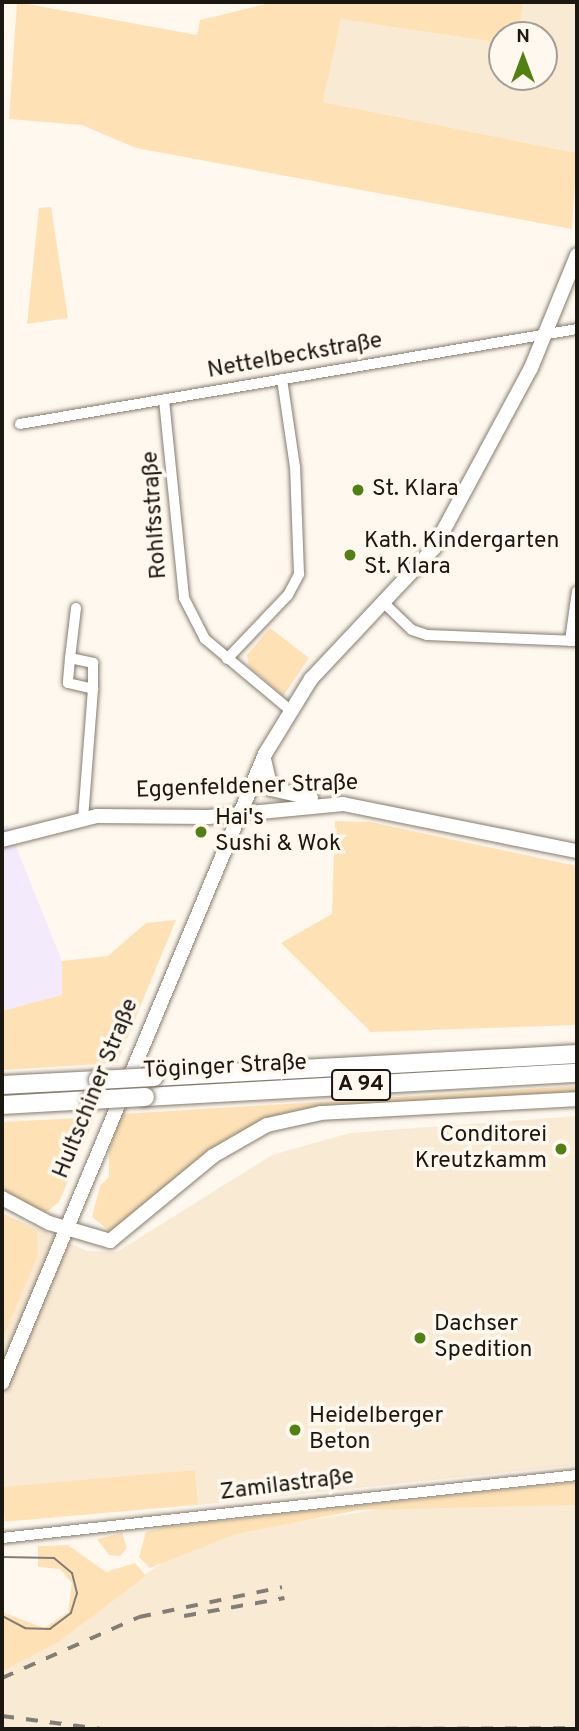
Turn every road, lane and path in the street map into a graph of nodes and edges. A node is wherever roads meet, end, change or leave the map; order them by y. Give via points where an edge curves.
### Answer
1 (577, 255) edge
2 (577, 329) edge
3 (547, 333) junction
4 (282, 379) junction
5 (164, 400) junction
6 (20, 424) dead end
7 (577, 591) edge
8 (385, 604) junction
9 (76, 608) dead end
10 (574, 641) edge
11 (70, 657) junction
12 (227, 659) junction
13 (93, 689) junction
14 (289, 710) junction
15 (265, 754) junction
16 (343, 804) junction
17 (236, 813) junction
18 (83, 818) junction
19 (2, 840) edge
20 (577, 851) edge
21 (577, 1054) edge
22 (577, 1073) edge
23 (2, 1085) edge
24 (577, 1099) edge
25 (2, 1105) edge
26 (2, 1198) edge
27 (65, 1229) junction
28 (2, 1383) edge
29 (577, 1475) edge
30 (2, 1538) edge

1 - 3 street, Hultschiner Straße
2 - 3 street, Nettelbeckstraße
3 - 4 street, Nettelbeckstraße
3 - 8 street, Hultschiner Straße via 447,526
4 - 5 street, Nettelbeckstraße
4 - 12 street via 299,574 288,595
5 - 6 street, Nettelbeckstraße
5 - 12 street, Rohlfsstraße via 180,586 205,639
7 - 10 street
8 - 10 street via 412,630 427,635
8 - 14 street, Hultschiner Straße via 328,659
9 - 11 street
11 - 13 street via 93,663
11 - 13 street via 68,683
12 - 14 street, Rohlfsstraße
13 - 18 street
14 - 15 street, Hultschiner Straße
15 - 16 street via 271,789
15 - 17 street, Hultschiner Straße
16 - 17 street, Eggenfeldener Straße
16 - 20 street, Eggenfeldener Straße
17 - 18 street, Eggenfeldener Straße
17 - 27 street, Hultschiner Straße
18 - 19 street, Eggenfeldener Straße
21 - 23 highway, Töginger Straße / A 94, bridge
22 - 25 highway, Töginger Straße / A 94, bridge
24 - 27 street via 291,1118 212,1156 122,1236 102,1241
26 - 27 street
27 - 28 street, Hultschiner Straße
29 - 30 street, Zamilastraße

